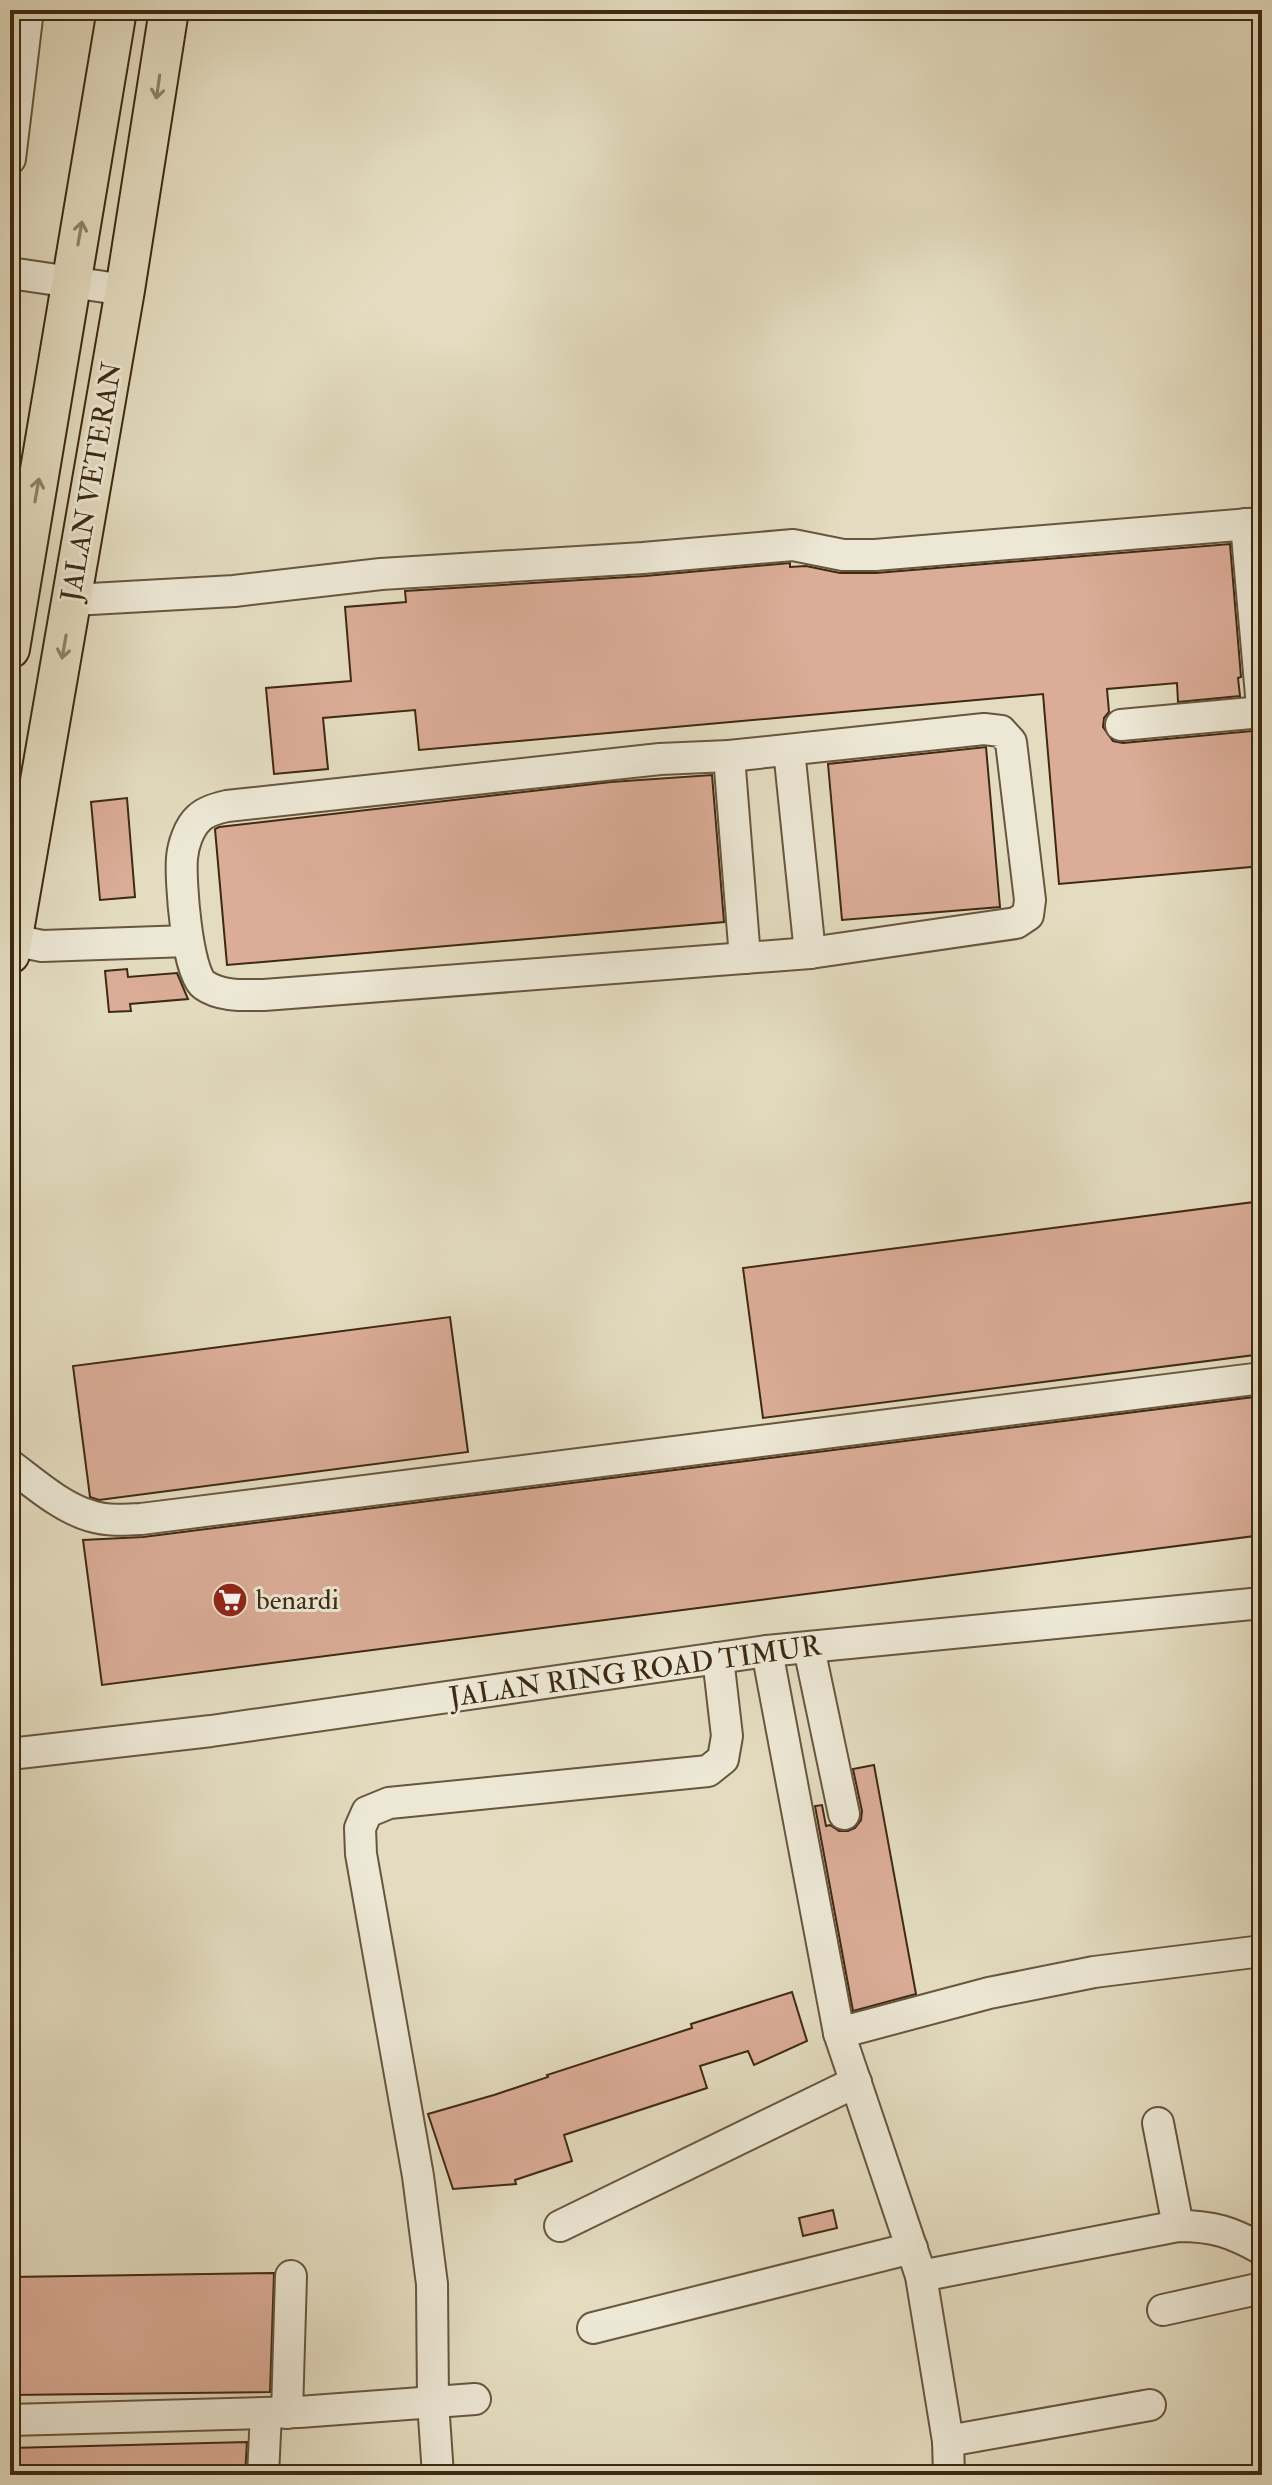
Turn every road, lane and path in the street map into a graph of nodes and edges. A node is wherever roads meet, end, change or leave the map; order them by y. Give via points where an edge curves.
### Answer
1 (28, 10) edge
2 (117, 10) edge
3 (169, 10) edge
4 (10, 159) edge
5 (10, 273) edge
6 (72, 282) junction
7 (125, 290) junction
8 (1254, 523) edge
9 (90, 600) junction
10 (10, 649) edge
11 (1262, 710) edge
12 (1121, 725) dead end
13 (789, 750) junction
14 (729, 756) junction
15 (188, 941) junction
16 (25, 946) edge
17 (810, 953) junction
18 (745, 958) junction
19 (1262, 1378) edge
20 (13, 1463) edge
21 (1262, 1603) edge
22 (809, 1648) junction
23 (767, 1651) junction
24 (718, 1658) junction
25 (10, 1754) edge
26 (844, 1814) dead end
27 (1262, 1951) edge
28 (839, 2033) junction
29 (856, 2082) junction
30 (1158, 2123) dead end
31 (560, 2226) dead end
32 (1178, 2226) junction
33 (1262, 2249) edge
34 (916, 2262) junction
35 (291, 2276) dead end
36 (1262, 2288) edge
37 (1163, 2310) dead end
38 (593, 2328) dead end
39 (475, 2399) dead end
40 (433, 2402) junction
41 (1150, 2405) dead end
42 (284, 2413) junction
43 (10, 2420) edge
44 (948, 2441) junction
45 (263, 2475) edge
46 (438, 2475) edge
47 (949, 2475) edge

1 - 4 street
6 -> 2 main road, JALAN VETERAN
3 -> 7 main road, JALAN VETERAN
5 - 6 street
6 - 7 street
10 -> 6 main road, JALAN VETERAN
7 - 9 main road, JALAN VETERAN
8 - 9 street via 875,555 793,545
8 - 11 street
9 -> 16 main road, JALAN VETERAN
11 - 12 street
13 - 14 street
13 - 17 street
13 - 17 street via 1001,731 1011,742 1029,890 1028,915 1016,923
14 - 15 street via 660,759 213,810 199,818 181,859
14 - 18 street
15 - 16 street
15 - 18 street via 198,980 228,995
17 - 18 street
19 - 20 street via 141,1519 111,1520 71,1508
21 - 22 street, JALAN RING ROAD TIMUR
22 - 23 street, JALAN RING ROAD TIMUR
22 - 26 street
23 - 24 street, JALAN RING ROAD TIMUR
23 - 28 street
24 - 25 street, JALAN RING ROAD TIMUR via 211,1731
24 - 40 street via 727,1736 723,1759 708,1771 389,1803 367,1812 360,1828 432,2284
27 - 28 street via 1094,1972 989,1993
28 - 29 street
29 - 31 street
29 - 34 street
30 - 32 street
32 - 33 street via 1222,2229
32 - 34 street
34 - 38 street
34 - 44 street
35 - 42 street
36 - 37 street
39 - 40 street
40 - 42 street
40 - 46 street
41 - 44 street
42 - 43 street
42 - 45 street
44 - 47 street

